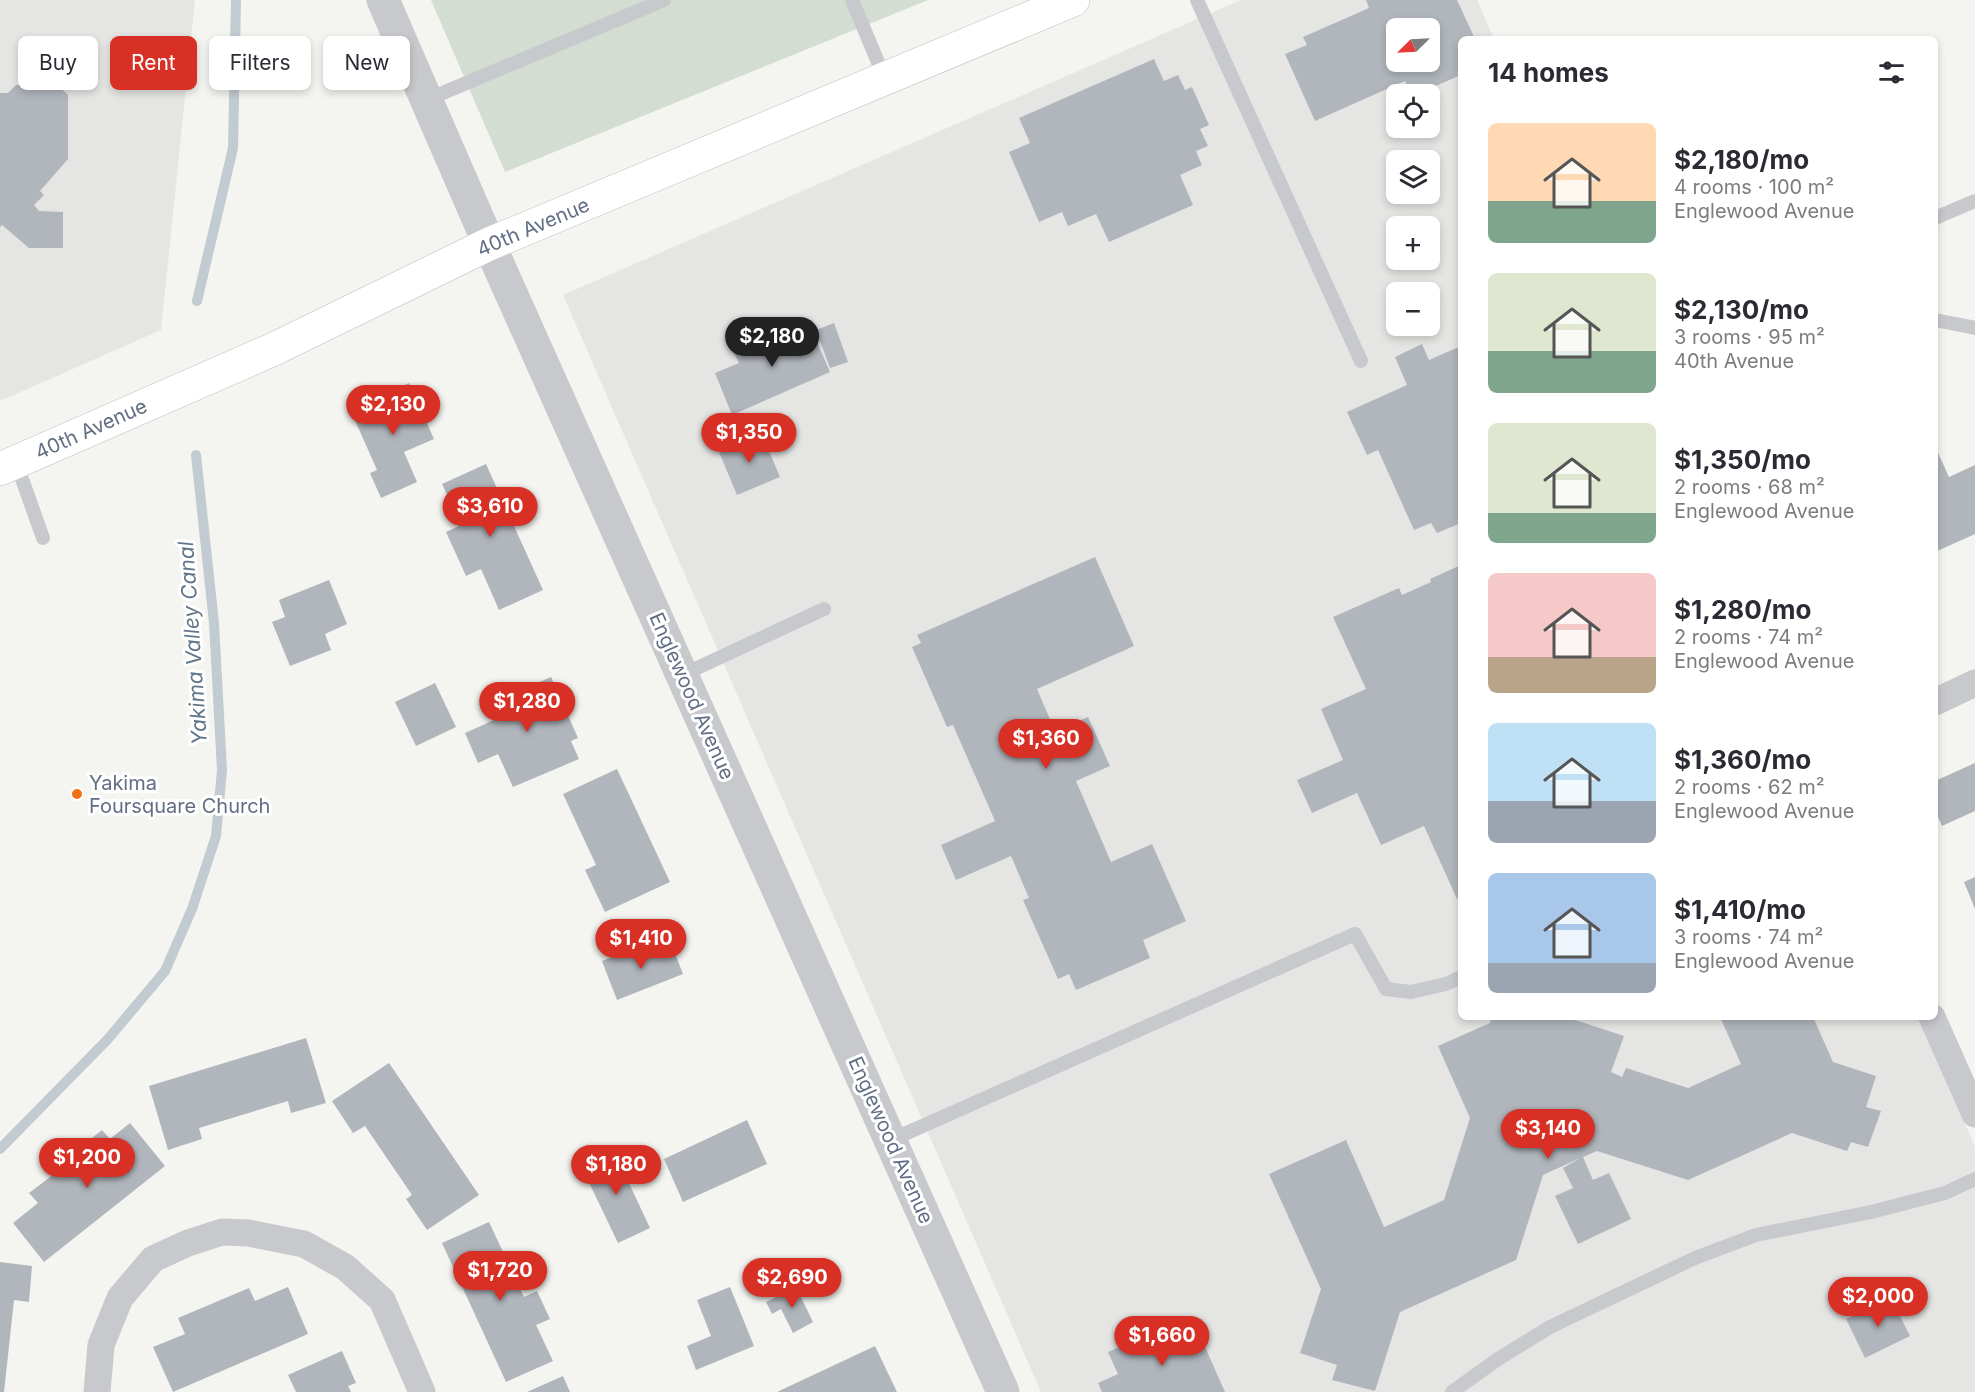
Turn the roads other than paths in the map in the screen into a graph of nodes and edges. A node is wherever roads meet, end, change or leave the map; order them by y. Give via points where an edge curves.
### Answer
1 (383, 0) edge
2 (663, 0) edge
3 (852, 0) edge
4 (1073, 0) edge
5 (1197, 0) edge
6 (885, 79) junction
7 (426, 100) junction
8 (1975, 201) edge
9 (1938, 217) edge
10 (489, 244) junction
11 (1938, 321) edge
12 (1975, 328) edge
13 (1361, 361) dead end
14 (8, 466) edge
15 (43, 538) dead end
16 (824, 609) dead end
17 (682, 675) junction
18 (1975, 683) edge
19 (1938, 701) edge
20 (1458, 978) edge
21 (1933, 1020) edge
22 (1975, 1114) edge
23 (891, 1140) junction
24 (1975, 1179) edge
25 (97, 1392) edge
26 (422, 1392) edge
27 (1003, 1392) edge
28 (1452, 1392) edge

1 - 7 street, Englewood Avenue
2 - 7 lane
3 - 6 lane
4 - 6 main road, 40th Avenue
5 - 13 lane
6 - 10 main road, 40th Avenue
7 - 10 street, Englewood Avenue
8 - 9 lane
10 - 14 main road, 40th Avenue via 273,349
10 - 17 street, Englewood Avenue
11 - 12 lane
14 - 15 lane
16 - 17 lane
17 - 23 street, Englewood Avenue
18 - 19 street
20 - 23 lane via 1411,992 1386,988 1355,934
21 - 22 street
23 - 27 street, Englewood Avenue
24 - 28 lane via 1945,1193 1871,1212 1756,1235 1695,1258 1550,1327
25 - 26 street via 101,1345 120,1298 153,1259 222,1232 304,1244 345,1267 382,1300

